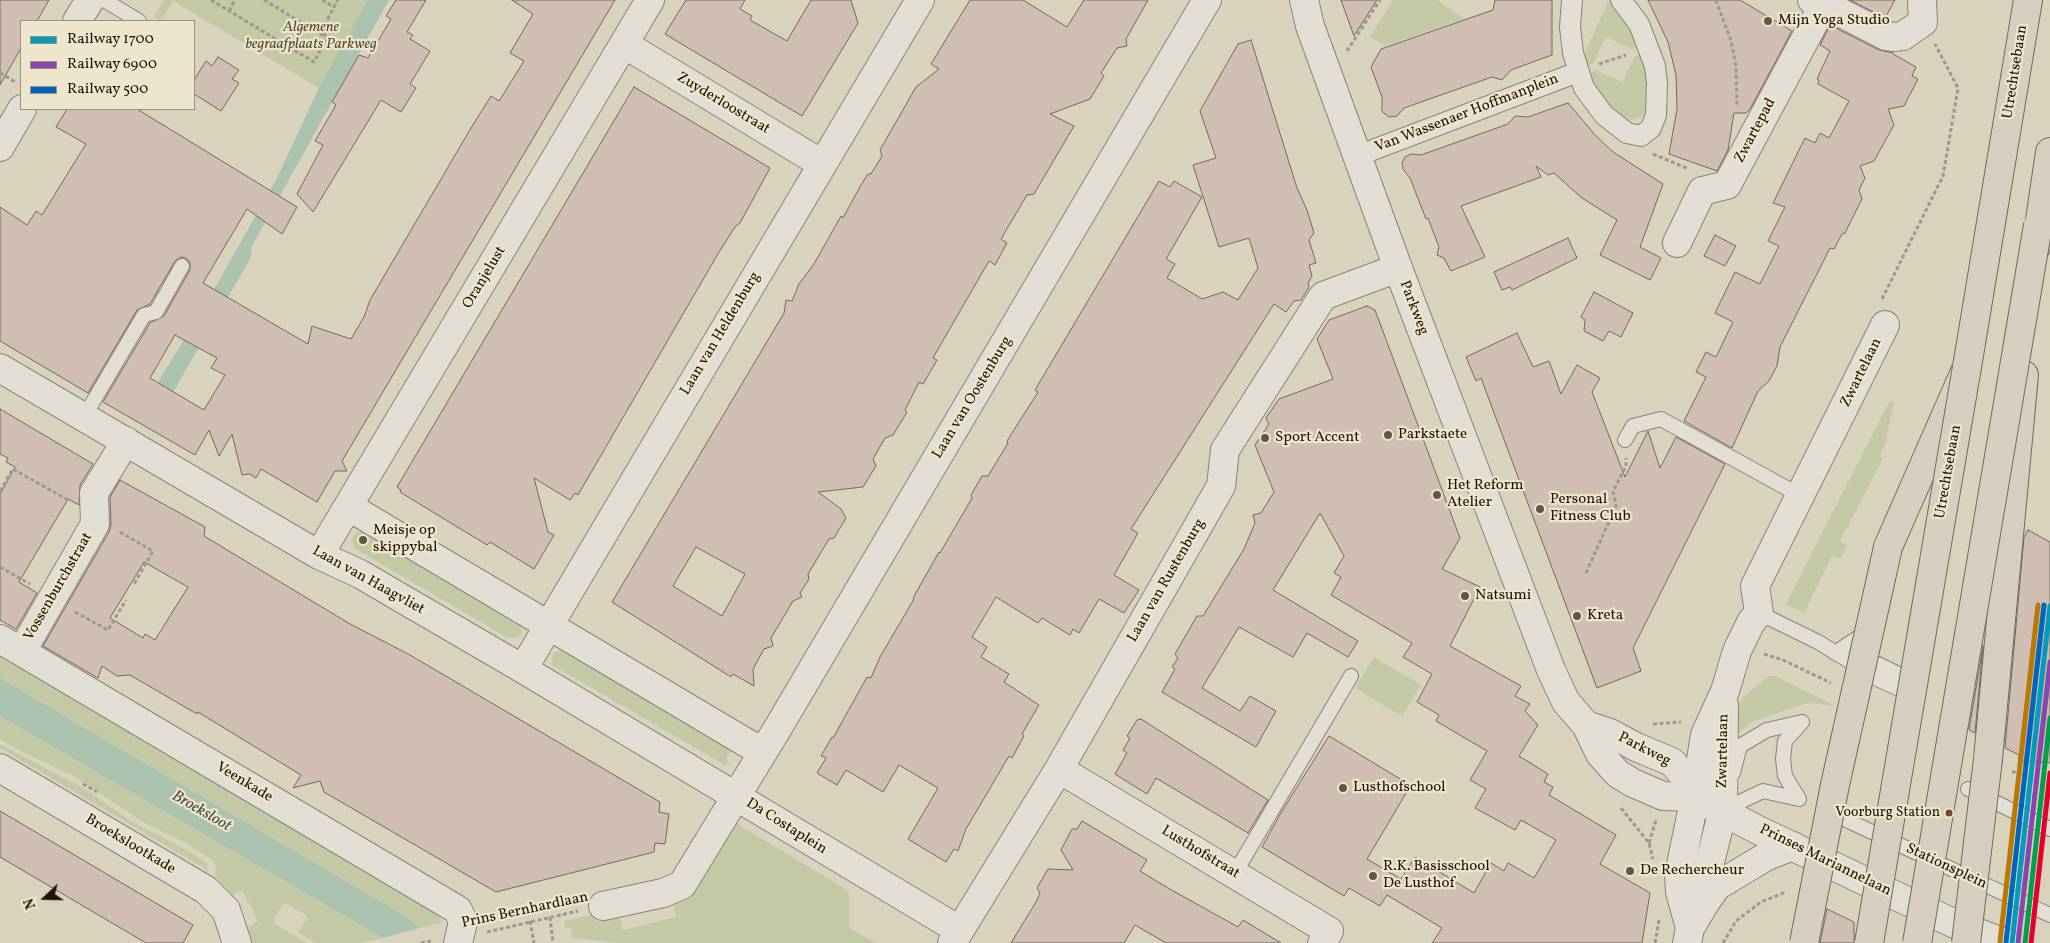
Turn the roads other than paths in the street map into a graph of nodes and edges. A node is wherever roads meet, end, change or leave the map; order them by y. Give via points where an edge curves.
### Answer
1 (90, 0) edge
2 (104, 0) edge
3 (650, 0) edge
4 (920, 0) edge
5 (1207, 0) edge
6 (1295, 0) edge
7 (1304, 0) edge
8 (1572, 0) edge
9 (1621, 0) edge
10 (2028, 0) edge
11 (1818, 2) edge
12 (1922, 11) edge
13 (78, 20) edge
14 (137, 20) edge
15 (1310, 26) junction
16 (624, 44) junction
17 (1578, 72) junction
18 (21, 110) edge
19 (0, 147) edge
20 (2050, 152) edge
21 (1357, 156) junction
22 (822, 164) junction
23 (2038, 226) junction
24 (1676, 243) dead end
25 (182, 266) dead end
26 (1398, 268) junction
27 (1885, 325) road end
28 (1967, 367) junction
29 (0, 368) edge
30 (84, 417) junction
31 (1625, 440) road end
32 (126, 441) junction
33 (1800, 496) junction
34 (349, 507) junction
35 (319, 555) junction
36 (1759, 613) junction
37 (549, 624) junction
38 (1875, 626) dead end
39 (11, 645) edge
40 (1835, 653) junction
41 (523, 669) junction
42 (1351, 676) dead end
43 (1909, 687) dead end
44 (1725, 691) junction
45 (1586, 725) junction
46 (762, 752) junction
47 (0, 768) edge
48 (1059, 769) junction
49 (1968, 789) dead end
50 (735, 795) junction
51 (1695, 797) junction
52 (1723, 810) junction
53 (1842, 818) dead end
54 (2050, 829) edge
55 (1793, 846) junction
56 (1235, 873) junction
57 (1704, 903) junction
58 (603, 906) road end
59 (2050, 916) edge
60 (1688, 936) edge
61 (956, 937) edge
62 (1965, 937) edge
63 (460, 940) edge
64 (237, 943) edge
65 (1322, 943) edge
66 (1804, 943) edge
67 (1869, 943) edge
68 (1917, 943) edge
69 (2005, 943) edge

1 - 13 street
2 - 14 lane
3 - 16 street, Oranjelust
4 - 22 street, Laan van Heldenburg
5 - 46 street, Laan van Oostenburg
6 - 15 street, Parkweg
7 - 15 street, Parkweg
8 - 17 street, Van Wassenaer Hoffmanplein via 1572,53
9 - 17 street, Van Wassenaer Hoffmanplein via 1639,24 1655,66 1658,84 1656,115 1651,128 1641,136 1627,133 1604,115 1584,88
10 - 28 highway, Utrechtsebaan
11 - 12 street, Zwartepad via 1886,36 1903,36
11 - 24 street, Zwartepad via 1727,185 1702,191
15 - 21 street, Parkweg
16 - 22 street, Zuyderloostraat
16 - 34 street, Oranjelust
17 - 21 street, Van Wassenaer Hoffmanplein
18 - 19 street
20 - 23 highway
21 - 26 street, Parkweg
22 - 37 street, Laan van Heldenburg
23 - 62 highway, bridge via 1988,759
23 - 68 highway, bridge
25 - 30 lane via 156,312 144,315
26 - 45 street, Parkweg via 1550,670 1566,702
26 - 48 street, Laan van Rustenburg via 1323,296 1225,450 1222,486
27 - 33 street, Zwartelaan
28 - 66 highway, bridge via 1888,547
28 - 67 highway, Utrechtsebaan, bridge
29 - 30 street, Laan van Haagvliet
30 - 32 street, Laan van Haagvliet
31 - 33 lane via 1633,426 1661,419
32 - 35 street, Laan van Haagvliet
32 - 39 street, Vossenburchstraat via 94,493 95,524 54,596
33 - 36 street, Zwartelaan via 1754,586
34 - 35 street, Oranjelust
34 - 37 street
35 - 41 street, Laan van Haagvliet via 360,574
36 - 40 lane
36 - 44 street, Zwartelaan via 1751,622 1738,651
37 - 41 street, Laan van Heldenburg
37 - 46 street
38 - 40 lane
39 - 63 street, Veenkade via 458,910 463,922
40 - 43 lane via 1864,673
41 - 50 street, Laan van Haagvliet
42 - 56 lane
44 - 51 street, Zwartelaan via 1705,735
44 - 52 street, Zwartelaan
45 - 51 street, Parkweg via 1672,762 1685,777
45 - 51 street, Parkweg via 1600,754 1618,774 1663,796
46 - 50 street, Laan van Oostenburg
47 - 64 street, Broekslootkade via 206,890 226,910
48 - 56 street, Lusthofstraat
48 - 61 street, Laan van Rustenburg
49 - 54 lane
50 - 58 street, Da Costaplein via 682,885 664,893
50 - 61 street, Da Costaplein
51 - 52 street, Prinses Mariannelaan
51 - 60 street, Zwartelaan via 1679,874
52 - 52 lane via 1763,791 1799,799 1785,776 1783,759 1786,741 1802,722 1766,730 1740,746
52 - 55 street, Prinses Mariannelaan
52 - 57 street, Zwartelaan via 1705,882
53 - 59 lane, Stationsplein
55 - 57 street via 1767,856 1717,886
55 - 62 street, Prinses Mariannelaan
56 - 65 street, Lusthofstraat via 1329,931
57 - 60 street
62 - 69 street, Prinses Mariannelaan

